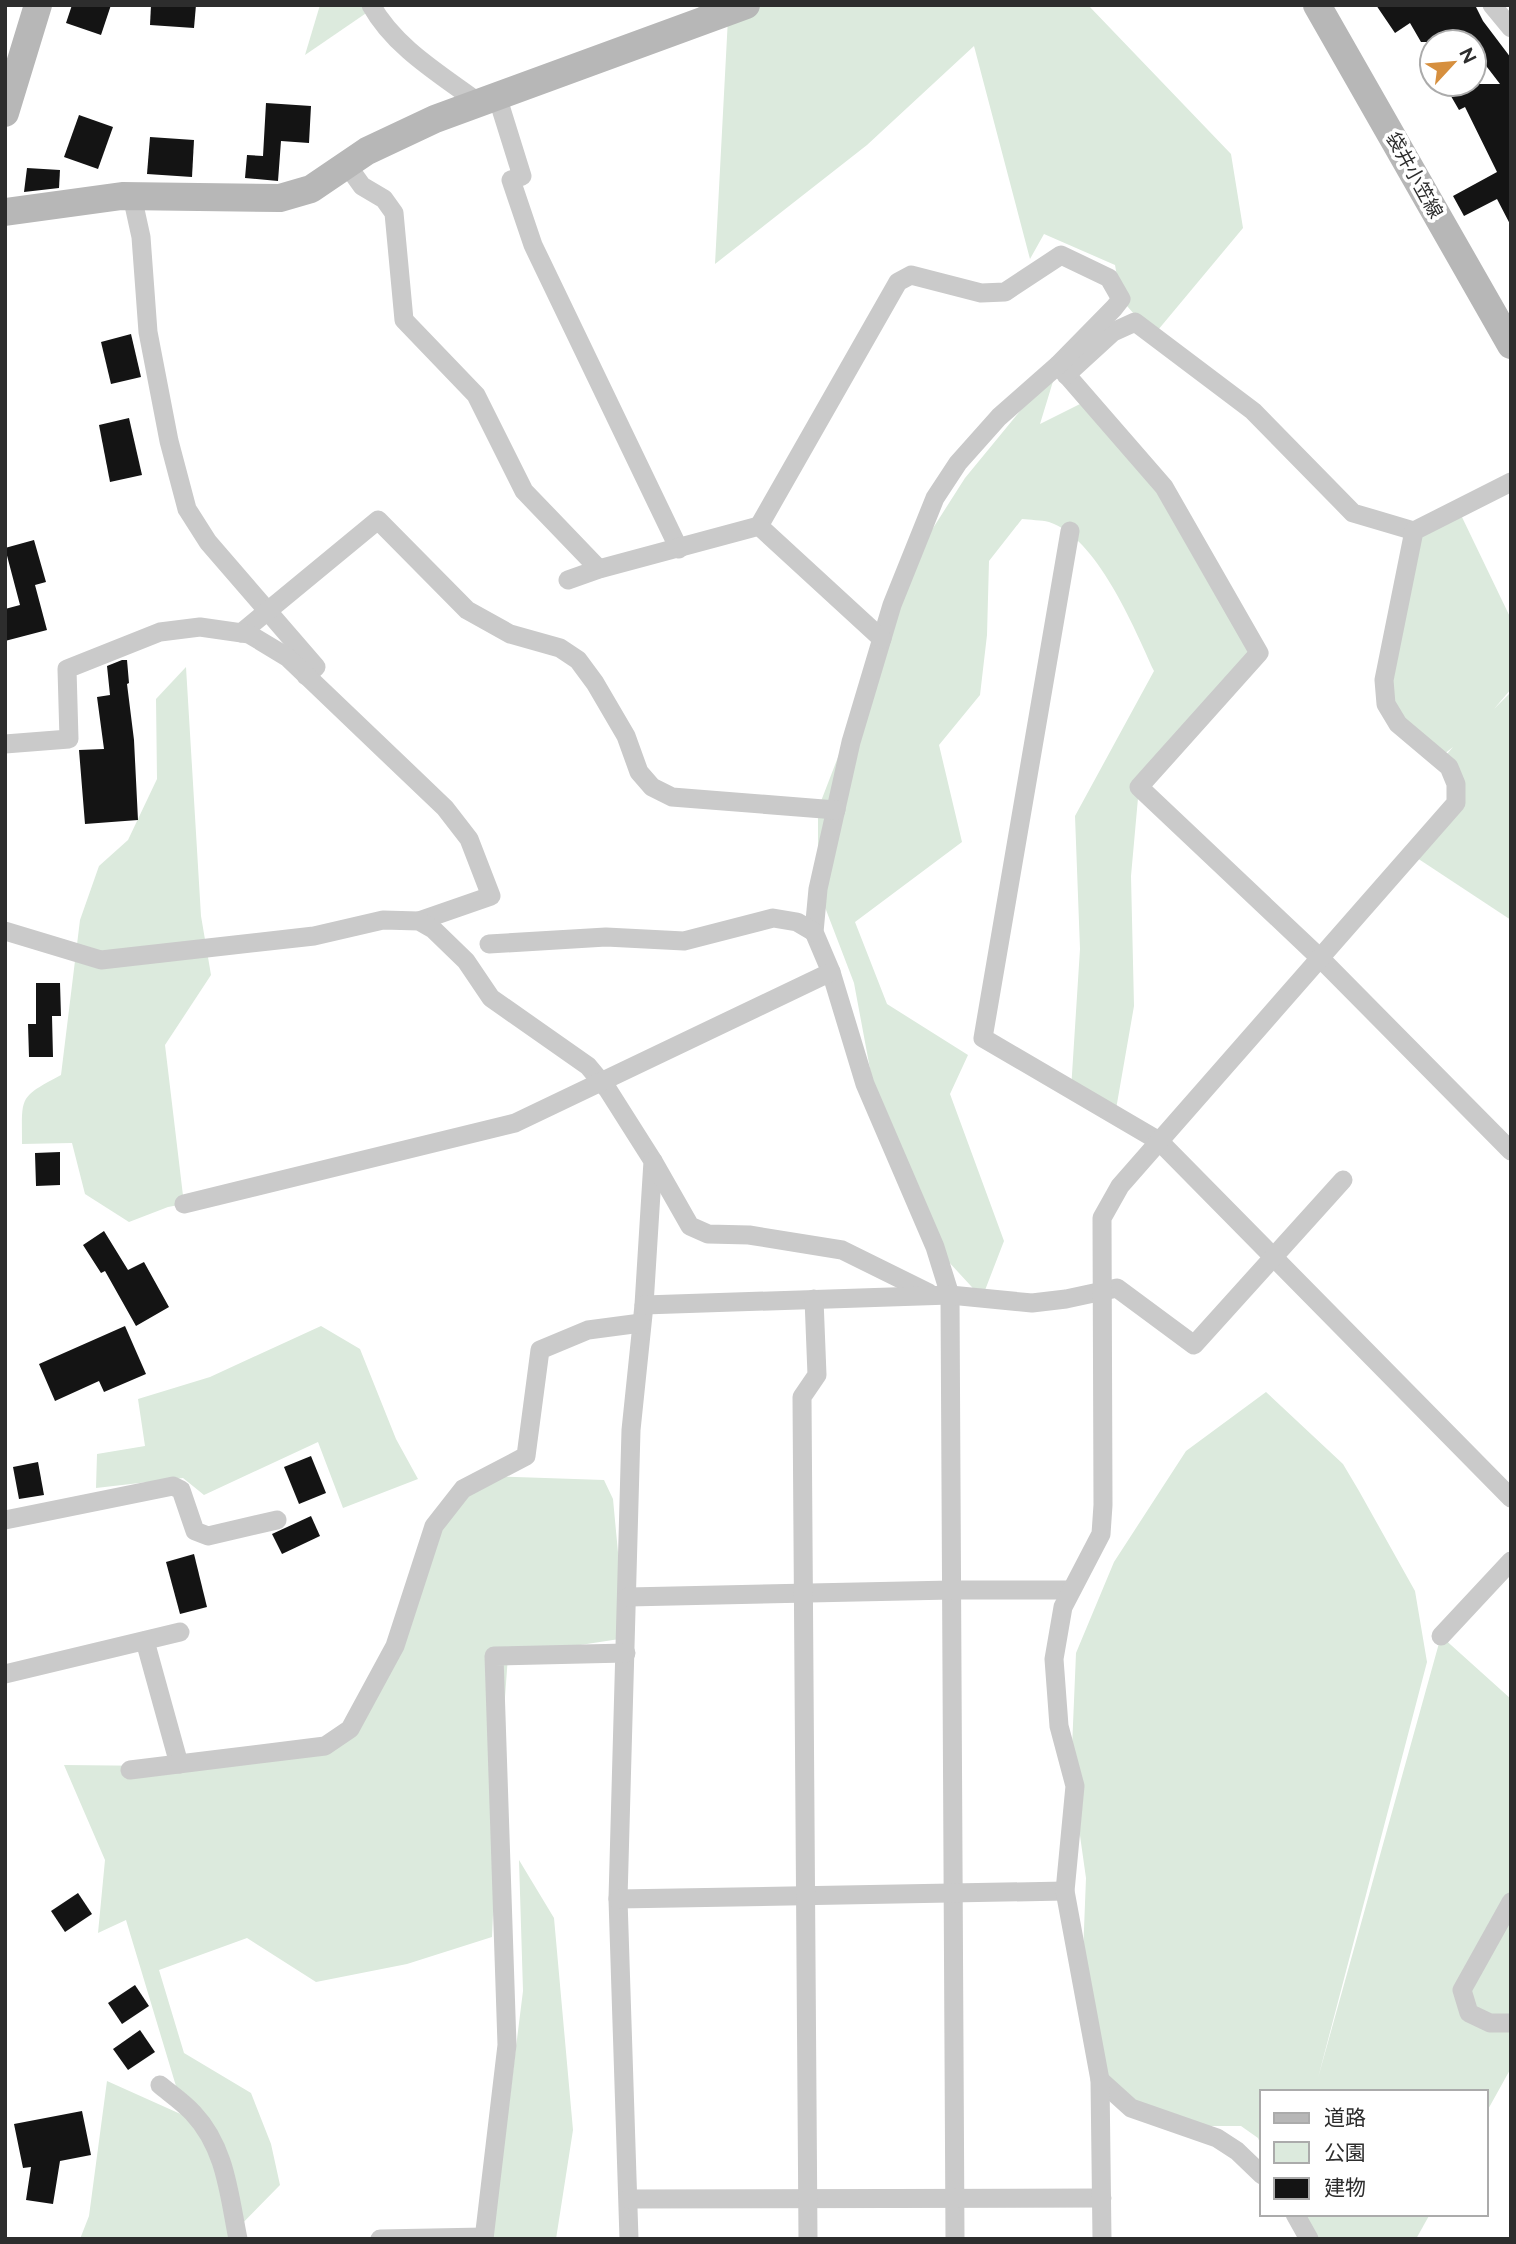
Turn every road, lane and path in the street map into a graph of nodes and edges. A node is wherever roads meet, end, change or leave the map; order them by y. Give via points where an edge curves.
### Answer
1 (38, 5) edge
2 (371, 5) edge
3 (746, 5) edge
4 (1317, 5) edge
5 (1492, 5) edge
6 (1511, 28) edge
7 (488, 100) junction
8 (5, 114) edge
9 (347, 165) junction
10 (132, 196) junction
11 (5, 212) edge
12 (1511, 345) edge
13 (1062, 370) junction
14 (1511, 482) edge
15 (759, 526) junction
16 (1070, 531) dead end
17 (1413, 531) junction
18 (679, 549) junction
19 (599, 569) junction
20 (568, 580) dead end
21 (267, 610) junction
22 (241, 633) junction
23 (882, 639) junction
24 (306, 676) junction
25 (5, 744) edge
26 (836, 810) junction
27 (419, 921) junction
28 (5, 931) edge
29 (814, 932) junction
30 (489, 944) dead end
31 (1320, 958) junction
32 (831, 972) junction
33 (600, 1080) junction
34 (1159, 1141) junction
35 (1511, 1152) edge
36 (653, 1160) junction
37 (1343, 1180) dead end
38 (184, 1205) dead end
39 (1273, 1257) junction
40 (1104, 1291) junction
41 (942, 1295) junction
42 (814, 1299) junction
43 (643, 1314) junction
44 (1511, 1498) edge
45 (5, 1520) edge
46 (277, 1520) dead end
47 (1511, 1561) edge
48 (952, 1590) junction
49 (1071, 1590) junction
50 (804, 1593) junction
51 (628, 1597) junction
52 (180, 1632) dead end
53 (1441, 1636) dead end
54 (145, 1641) junction
55 (626, 1653) junction
56 (5, 1674) edge
57 (180, 1764) junction
58 (130, 1770) dead end
59 (1065, 1891) junction
60 (953, 1892) junction
61 (806, 1894) junction
62 (618, 1899) junction
63 (1511, 1902) edge
64 (1511, 2023) edge
65 (1100, 2080) junction
66 (160, 2085) dead end
67 (1260, 2173) edge
68 (1101, 2198) junction
69 (629, 2199) junction
70 (808, 2199) junction
71 (955, 2200) junction
72 (1296, 2216) edge
73 (484, 2238) edge
74 (238, 2239) edge
75 (380, 2239) edge
76 (629, 2239) edge
77 (808, 2239) edge
78 (955, 2239) edge
79 (1102, 2239) edge
80 (1309, 2239) edge

1 - 8 street
2 - 7 street via 410,52
3 - 7 street
4 - 12 street, 袋井小笠線
5 - 6 street
7 - 9 street via 392,138
7 - 18 street via 522,176 511,180 533,245
9 - 10 street via 311,189 280,198
9 - 19 street via 362,186 394,213 404,320 476,395 524,491
10 - 11 street
10 - 21 street via 141,237 148,332 187,509 208,542
13 - 15 street via 1121,299 1109,278 1061,255 1005,292 981,293 927,278 905,278 898,282
13 - 17 street via 1113,332 1135,322 1254,411 1353,513
13 - 23 street via 999,417 958,463 935,498
13 - 31 street via 1164,487 1259,653 1139,787
14 - 17 street
15 - 18 street
15 - 23 street
16 - 34 street via 983,1038
17 - 31 street via 1384,680 1386,704 1398,724 1449,767 1456,803
18 - 19 street
19 - 20 street
21 - 22 street
21 - 24 street via 316,667
21 - 26 street via 378,520 467,610 510,634 560,648 578,660 626,736 639,772 652,787 672,797
22 - 24 street via 287,657
22 - 25 street via 200,627 160,632 67,668 69,740
23 - 26 street via 850,742
24 - 27 street via 445,808 469,839 491,896
26 - 29 street via 818,889
27 - 28 street via 383,920 314,936 101,960
27 - 33 street via 466,961 491,998 588,1066
29 - 30 street via 797,922 773,918 684,940 606,937
29 - 32 street
31 - 34 street
31 - 35 street
32 - 33 street
32 - 41 street via 864,1084 935,1247
33 - 36 street
33 - 38 street via 515,1123
34 - 39 street
34 - 40 street via 1120,1186 1102,1218
36 - 41 street via 690,1226 708,1234 748,1235 842,1250
36 - 43 street
37 - 39 street
39 - 40 street via 1194,1345 1117,1288
39 - 44 street
40 - 41 street via 1032,1303
40 - 49 street via 1101,1534
41 - 42 street
41 - 48 street
42 - 43 street
42 - 50 street via 817,1375 802,1397
43 - 51 street via 631,1430
43 - 57 street via 540,1350 526,1456 463,1489 434,1526 395,1646 350,1729 325,1746
45 - 46 street via 173,1486 181,1490 195,1531 208,1536
47 - 53 street
48 - 49 street
48 - 50 street
48 - 60 street
49 - 59 street via 1063,1607 1054,1659 1059,1726 1075,1786
50 - 51 street
50 - 61 street
51 - 55 street
52 - 54 street
54 - 56 street
54 - 57 street
55 - 62 street
55 - 73 street via 494,1656 507,2045
57 - 58 street
59 - 60 street
59 - 65 street
60 - 61 street
60 - 71 street
61 - 62 street
61 - 70 street
62 - 69 street
63 - 64 street via 1462,1990 1469,2013 1490,2023
65 - 67 street via 1130,2108 1217,2138
65 - 68 street
66 - 74 street via 193,2112 212,2138 222,2162
68 - 71 street
68 - 79 street
69 - 70 street
69 - 76 street
70 - 71 street
70 - 77 street
71 - 78 street
72 - 80 street
73 - 75 street

